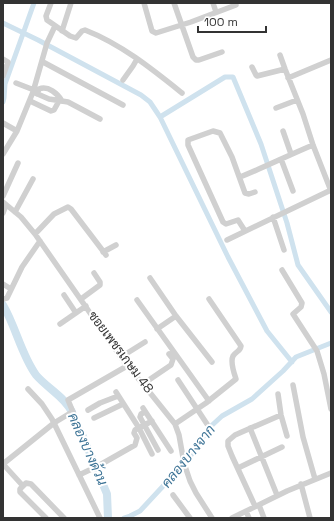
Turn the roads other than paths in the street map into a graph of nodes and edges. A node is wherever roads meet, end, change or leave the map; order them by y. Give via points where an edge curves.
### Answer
1 (51, 3) edge
2 (72, 3) edge
3 (144, 3) edge
4 (174, 3) edge
5 (213, 3) edge
6 (236, 5) dead end
7 (216, 12) junction
8 (181, 25) junction
9 (55, 26) junction
10 (62, 31) junction
11 (222, 52) dead end
12 (280, 55) dead end
13 (137, 58) junction
14 (3, 59) edge
15 (331, 60) edge
16 (43, 62) junction
17 (252, 67) dead end
18 (284, 69) junction
19 (3, 76) edge
20 (288, 78) junction
21 (123, 80) dead end
22 (16, 82) dead end
23 (35, 92) junction
24 (182, 93) dead end
25 (298, 100) junction
26 (30, 101) junction
27 (60, 101) junction
28 (123, 105) dead end
29 (276, 108) dead end
30 (100, 119) dead end
31 (3, 123) edge
32 (17, 131) junction
33 (283, 131) dead end
34 (313, 145) junction
35 (3, 154) edge
36 (291, 154) junction
37 (281, 159) junction
38 (18, 163) dead end
39 (240, 176) junction
40 (33, 179) dead end
41 (331, 190) edge
42 (293, 191) dead end
43 (255, 192) dead end
44 (3, 196) edge
45 (5, 203) edge
46 (3, 212) edge
47 (15, 212) junction
48 (273, 217) junction
49 (245, 231) junction
50 (35, 234) junction
51 (40, 240) junction
52 (227, 240) dead end
53 (116, 245) dead end
54 (284, 250) dead end
55 (282, 270) dead end
56 (94, 273) dead end
57 (150, 278) dead end
58 (3, 284) edge
59 (11, 289) junction
60 (64, 295) dead end
61 (3, 299) edge
62 (81, 299) junction
63 (209, 299) dead end
64 (136, 300) dead end
65 (86, 306) junction
66 (76, 313) junction
67 (176, 316) junction
68 (60, 324) dead end
69 (157, 329) junction
70 (145, 342) dead end
71 (169, 354) dead end
72 (121, 357) junction
73 (212, 362) dead end
74 (127, 366) junction
75 (178, 380) dead end
76 (143, 384) junction
77 (293, 385) dead end
78 (28, 389) dead end
79 (278, 394) dead end
80 (209, 401) junction
81 (123, 404) junction
82 (331, 408) edge
83 (88, 410) dead end
84 (197, 410) junction
85 (69, 413) junction
86 (281, 415) junction
87 (94, 418) dead end
88 (152, 421) junction
89 (54, 423) junction
90 (175, 424) junction
91 (207, 424) dead end
92 (145, 425) junction
93 (139, 428) junction
94 (250, 428) junction
95 (287, 436) dead end
96 (84, 439) dead end
97 (282, 447) dead end
98 (158, 450) dead end
99 (171, 451) dead end
100 (152, 454) dead end
101 (262, 457) junction
102 (3, 464) edge
103 (238, 468) junction
104 (331, 473) edge
105 (79, 475) junction
106 (315, 479) junction
107 (301, 484) junction
108 (23, 486) junction
109 (172, 495) dead end
110 (277, 495) junction
111 (257, 505) junction
112 (246, 511) junction
113 (208, 513) junction
114 (234, 517) edge
115 (46, 518) edge
116 (64, 518) edge
117 (100, 518) edge
118 (190, 518) edge
119 (203, 518) edge
120 (212, 518) edge
121 (249, 518) edge
122 (264, 518) edge
123 (310, 518) edge

1 - 9 street via 46,18
2 - 10 street
3 - 8 street via 153,32
4 - 8 street
5 - 7 street
6 - 7 street
7 - 8 street
8 - 11 street via 196,60
9 - 10 street
9 - 16 street
10 - 13 street via 76,38 82,31 87,31
12 - 18 street
13 - 21 street
13 - 24 street
14 - 19 street via 8,62
15 - 20 street
16 - 23 street
16 - 28 street
17 - 18 street via 257,76
18 - 20 street
20 - 25 street
22 - 23 street
23 - 26 street
23 - 27 street
23 - 27 street via 45,88 57,94
25 - 29 street
25 - 34 street
26 - 27 street via 52,111
26 - 32 street
27 - 30 street via 68,102
31 - 32 street
32 - 35 street
33 - 36 street
34 - 36 street
34 - 41 street
36 - 37 street
37 - 39 street
37 - 42 street
38 - 44 street
39 - 43 street via 245,193
39 - 49 street via 220,133 214,131 188,140 223,222 226,224 238,220
40 - 47 street
41 - 48 street
45 - 46 street
45 - 47 street, ซอยเพชรเกษม 48
47 - 50 street, ซอยเพชรเกษม 48
48 - 49 street
48 - 54 street
49 - 52 street
50 - 51 street, ซอยเพชรเกษม 48
50 - 53 street via 54,214 68,207 104,254
51 - 59 street
51 - 62 street, ซอยเพชรเกษม 48
55 - 82 street via 302,303 293,316 317,352
56 - 62 street via 100,285
57 - 67 street
58 - 59 street
59 - 61 street via 7,298
60 - 66 street
62 - 65 street, ซอยเพชรเกษม 48
63 - 80 street via 241,348 232,359 236,379
64 - 69 street
65 - 66 street
65 - 72 street, ซอยเพชรเกษม 48
66 - 68 street
67 - 69 street
67 - 73 street
69 - 80 street
70 - 72 street
71 - 76 street via 173,359 172,365
72 - 74 street, ซอยเพชรเกษม 48
74 - 76 street, ซอยเพชรเกษม 48
74 - 85 street via 69,398
75 - 84 street
76 - 90 street, ซอยเพชรเกษม 48
77 - 106 street via 303,437
78 - 89 street via 42,404
79 - 86 street
80 - 84 street
81 - 83 street via 117,394
81 - 87 street
81 - 93 street
84 - 90 street
84 - 91 street
85 - 89 street
85 - 96 street
86 - 94 street
86 - 95 street
88 - 92 street
88 - 92 street via 144,410 140,415
88 - 99 street
89 - 102 street
89 - 105 street
90 - 113 street, ซอยเพชรเกษม 48 via 190,481
92 - 93 street
92 - 98 street
93 - 100 street
93 - 105 street via 134,432 137,438 135,445
94 - 101 street
94 - 103 street via 228,441
97 - 101 street
101 - 103 street
101 - 110 street
102 - 108 street
103 - 111 street
104 - 106 street
105 - 117 street
106 - 107 street
107 - 110 street
107 - 123 street
108 - 115 street via 20,492
108 - 116 street via 26,483 31,484
109 - 118 street
110 - 111 street
111 - 112 street
111 - 122 street
112 - 114 street
112 - 121 street
113 - 119 street
113 - 120 street, ซอยเพชรเกษม 48

